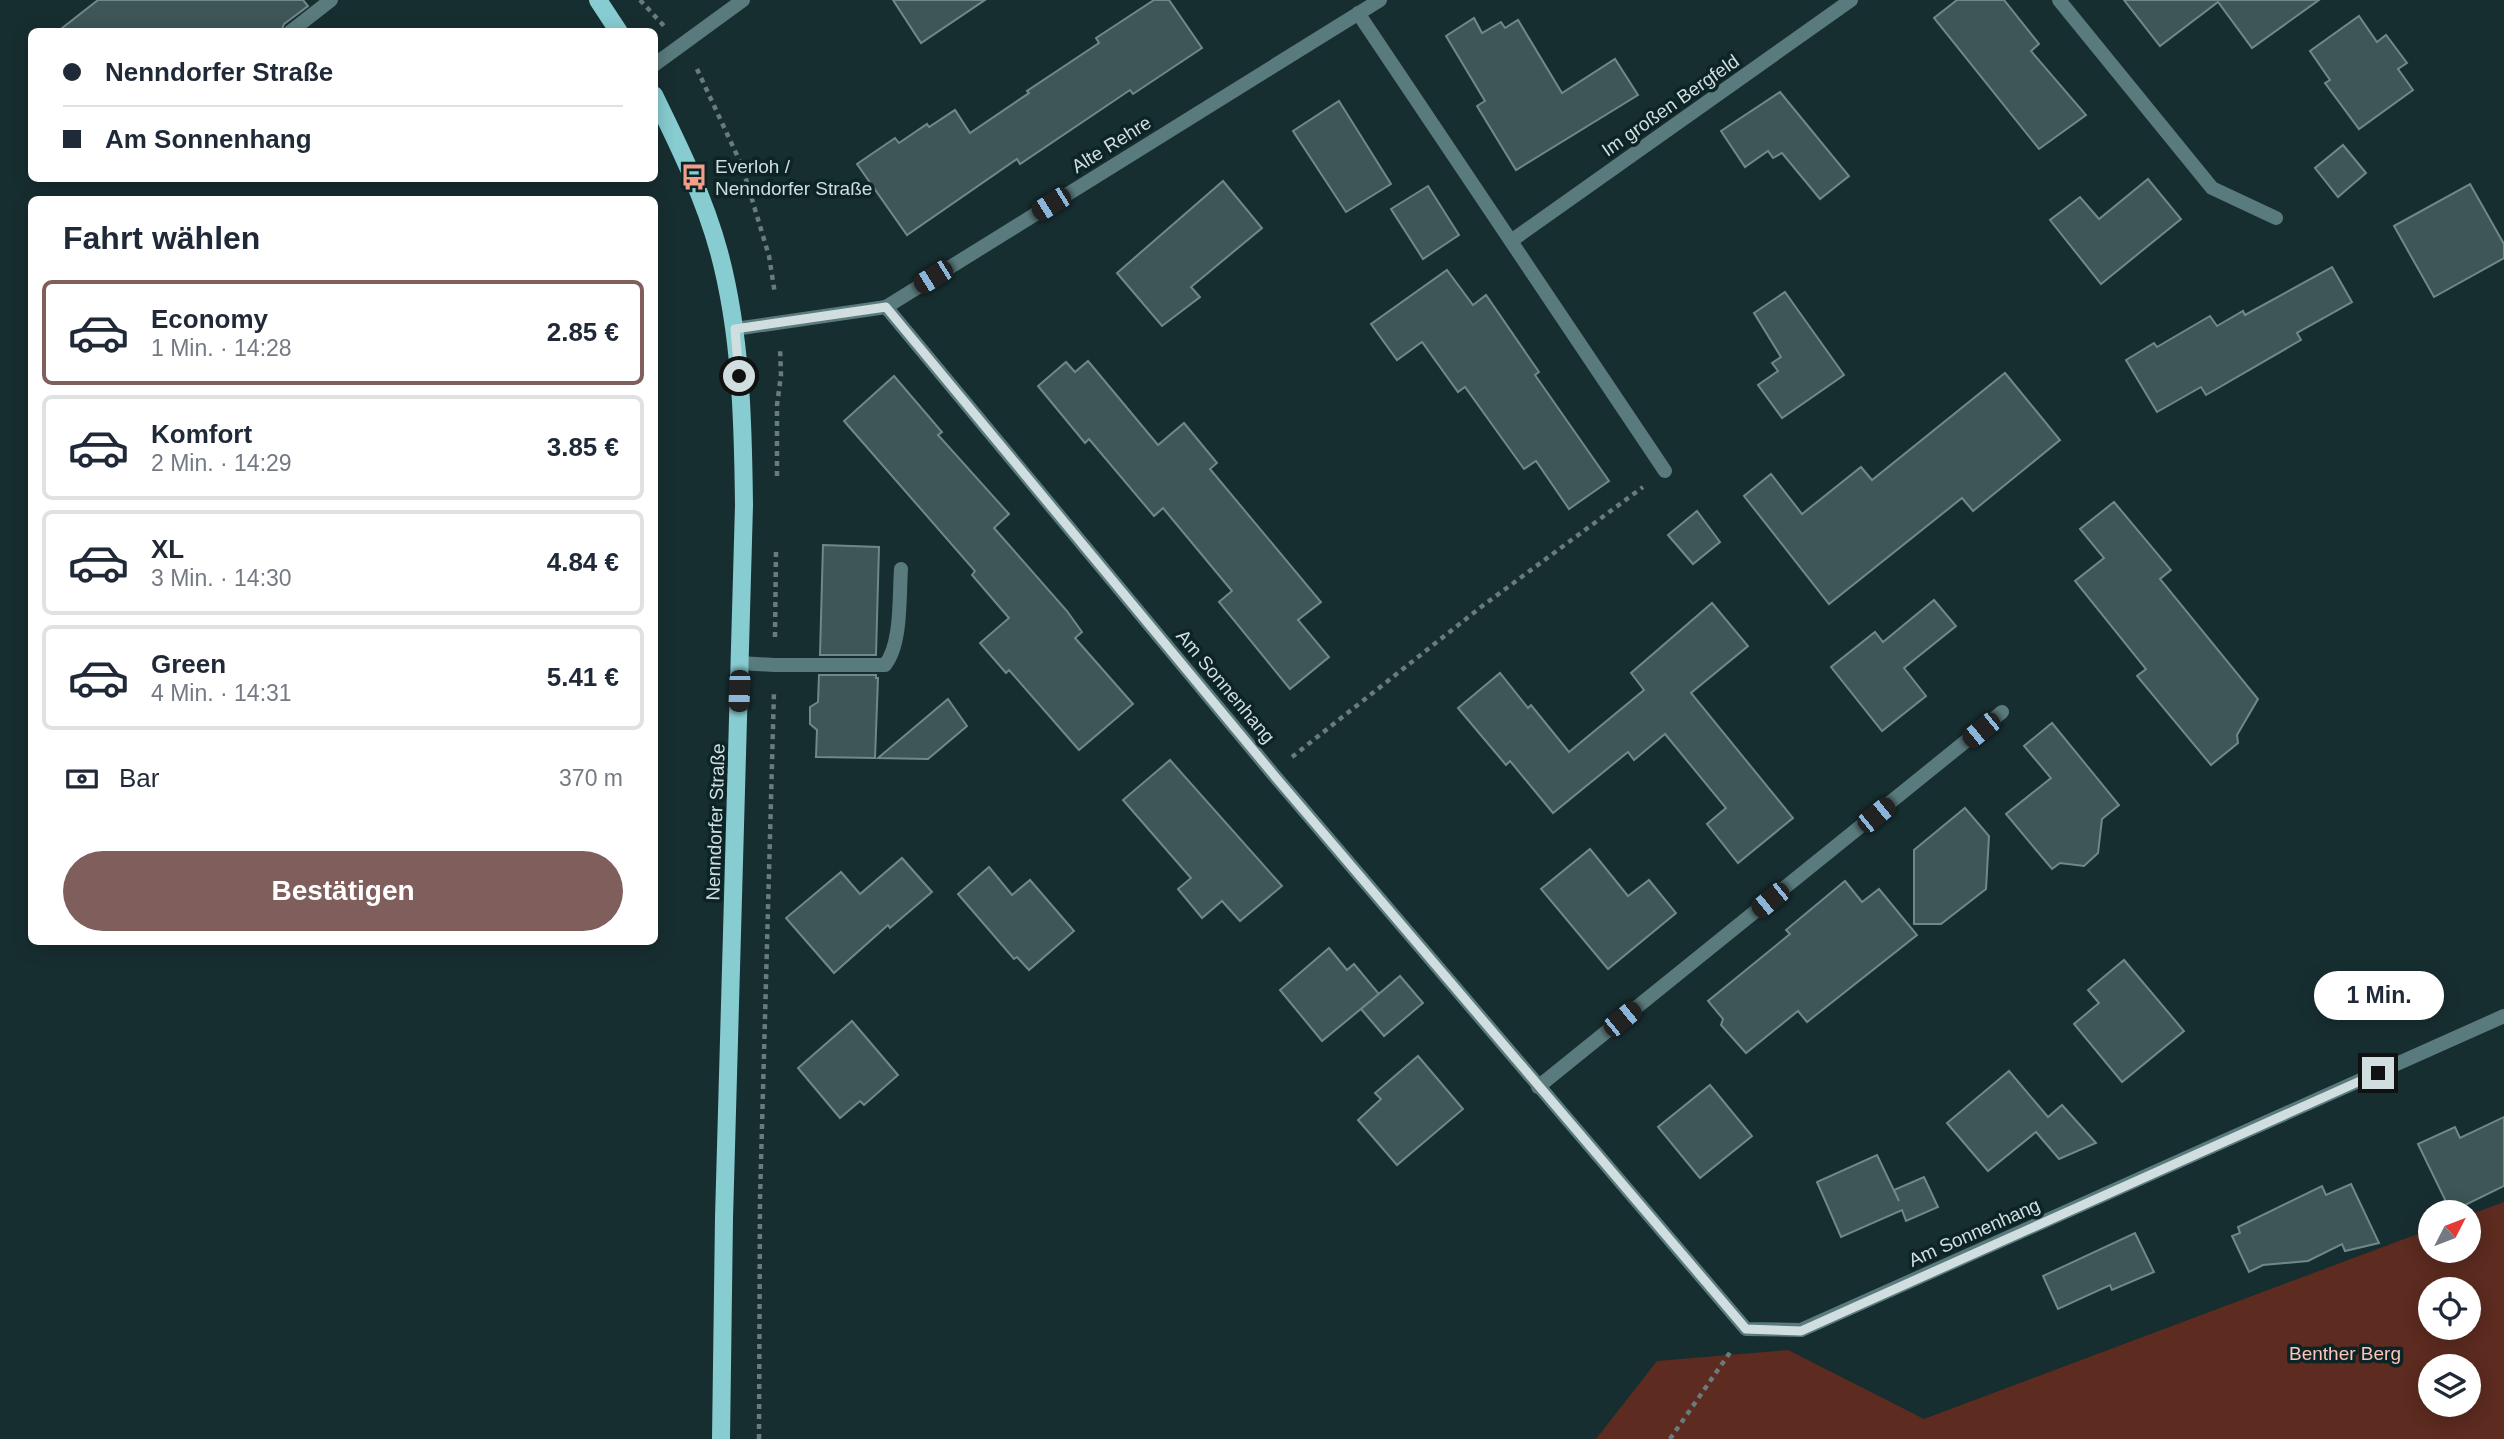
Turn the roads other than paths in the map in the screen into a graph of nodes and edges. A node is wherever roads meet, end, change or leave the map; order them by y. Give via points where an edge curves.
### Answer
1 (331, 0) edge
2 (598, 0) edge
3 (743, 0) edge
4 (1380, 0) edge
5 (1851, 0) edge
6 (2059, 0) edge
7 (1358, 13) junction
8 (295, 28) edge
9 (616, 28) edge
10 (658, 62) edge
11 (658, 103) edge
12 (2276, 218) dead end
13 (1511, 241) junction
14 (886, 307) junction
15 (735, 329) junction
16 (1665, 471) road end
17 (901, 569) dead end
18 (740, 663) junction
19 (2002, 712) dead end
20 (2504, 1016) edge
21 (1538, 1087) junction
22 (721, 1439) edge

1 - 8 street
2 - 9 main road
3 - 10 street
4 - 7 street, Alte Rehre
5 - 13 street, Im großen Bergfeld
6 - 12 street via 2212,188
7 - 13 street
7 - 14 street, Alte Rehre
11 - 15 main road, Nenndorfer Straße via 694,177 719,251
13 - 16 street
14 - 15 street, Alte Rehre
14 - 21 street, Am Sonnenhang
15 - 18 main road, Nenndorfer Straße via 743,423
17 - 18 street via 896,641 885,665
18 - 22 main road, Nenndorfer Straße
19 - 21 street
20 - 21 street, Am Sonnenhang via 1801,1331 1746,1329

